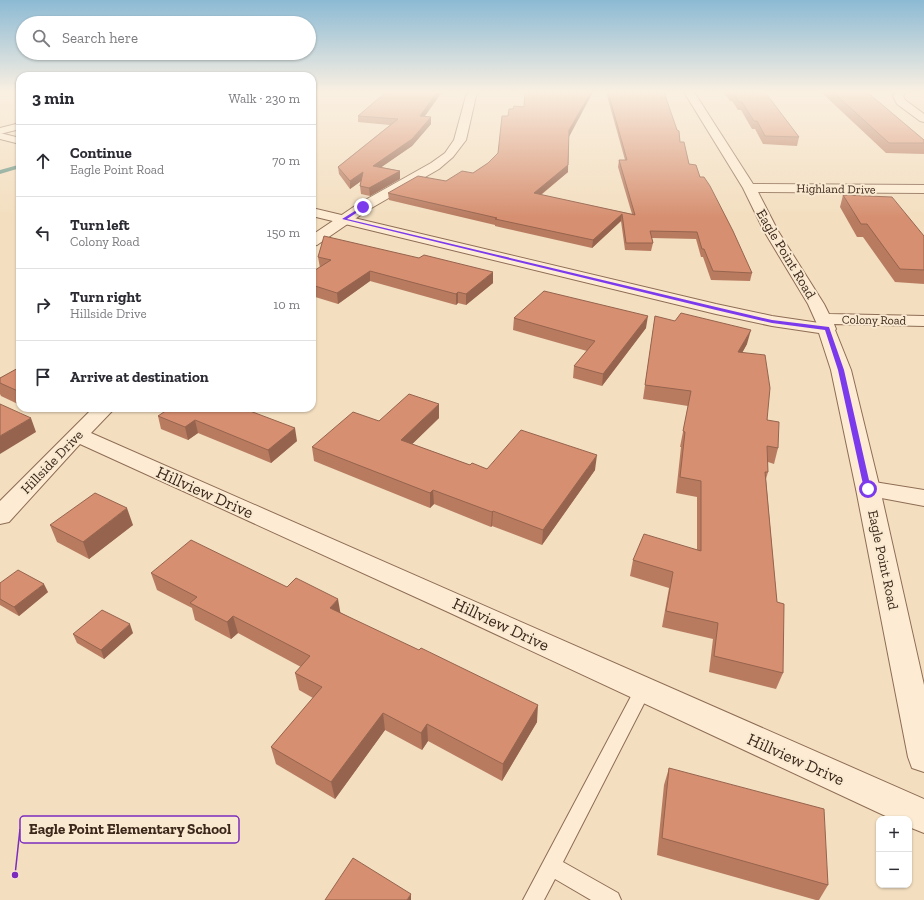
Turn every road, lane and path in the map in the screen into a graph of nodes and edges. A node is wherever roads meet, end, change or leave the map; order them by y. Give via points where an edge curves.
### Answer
1 (462, 134) edge
2 (715, 134) edge
3 (0, 136) edge
4 (16, 140) edge
5 (748, 188) junction
6 (924, 189) edge
7 (316, 213) edge
8 (344, 219) junction
9 (316, 239) edge
10 (924, 321) edge
11 (825, 324) junction
12 (101, 412) edge
13 (77, 435) junction
14 (868, 489) junction
15 (924, 498) edge
16 (0, 516) edge
17 (643, 690) junction
18 (924, 757) edge
19 (924, 816) edge
20 (551, 866) junction
21 (534, 900) edge
22 (611, 900) edge

1 - 8 street via 448,156 435,166
2 - 5 street, Eagle Point Road
3 - 4 street
5 - 6 street, Highland Drive
5 - 11 street, Eagle Point Road via 816,304
7 - 8 street, Colony Road
8 - 9 street
8 - 11 street, Colony Road via 716,309 772,321
10 - 11 street, Colony Road
11 - 14 street, Eagle Point Road via 841,370
12 - 13 street, Hillside Drive
13 - 16 street, Hillside Drive
13 - 17 street, Hillview Drive via 449,600
14 - 15 street
14 - 18 street, Eagle Point Road
17 - 19 street, Hillview Drive
17 - 20 lane
20 - 21 lane
20 - 22 lane

